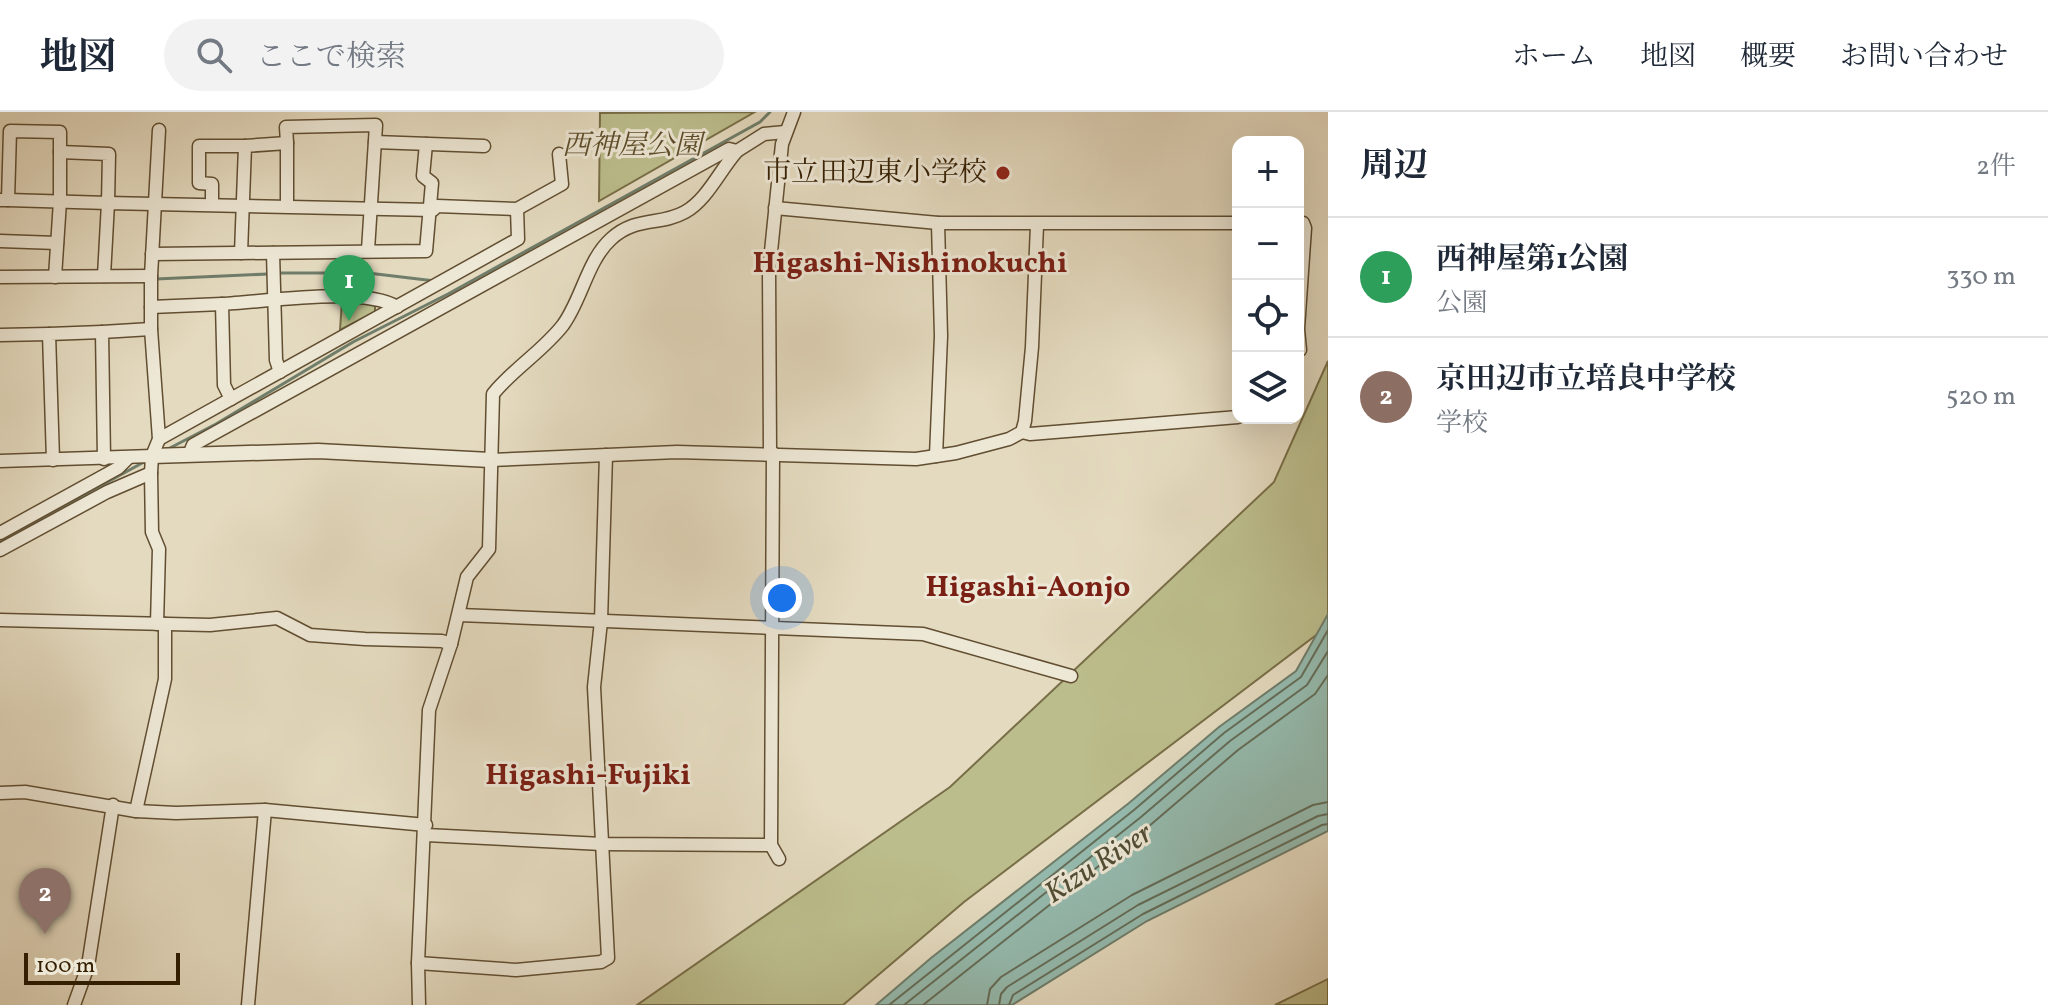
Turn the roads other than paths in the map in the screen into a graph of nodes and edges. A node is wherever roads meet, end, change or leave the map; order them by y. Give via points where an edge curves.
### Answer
1 (794, 112) edge
2 (159, 130) dead end
3 (785, 132) junction
4 (375, 142) junction
5 (287, 143) junction
6 (426, 144) junction
7 (245, 146) junction
8 (484, 146) dead end
9 (737, 151) junction
10 (60, 152) junction
11 (559, 154) dead end
12 (4, 200) edge
13 (60, 201) junction
14 (108, 203) junction
15 (155, 203) junction
16 (212, 204) junction
17 (242, 204) junction
18 (287, 206) junction
19 (371, 208) junction
20 (775, 208) junction
21 (517, 209) junction
22 (429, 210) junction
23 (938, 223) junction
24 (1232, 223) edge
25 (1037, 225) junction
26 (518, 239) junction
27 (0, 241) edge
28 (57, 243) junction
29 (368, 250) junction
30 (241, 253) junction
31 (273, 253) junction
32 (152, 254) junction
33 (520, 265) junction
34 (104, 276) junction
35 (0, 277) edge
36 (55, 277) junction
37 (151, 280) junction
38 (274, 301) junction
39 (222, 304) junction
40 (151, 307) junction
41 (397, 307) junction
42 (151, 329) junction
43 (102, 332) junction
44 (49, 334) junction
45 (0, 335) edge
46 (280, 372) junction
47 (231, 399) junction
48 (1232, 417) edge
49 (1022, 432) junction
50 (159, 439) junction
51 (772, 453) junction
52 (189, 455) junction
53 (606, 455) junction
54 (152, 456) junction
55 (936, 456) junction
56 (128, 458) junction
57 (104, 459) junction
58 (53, 460) junction
59 (490, 460) junction
60 (0, 461) edge
61 (151, 473) junction
62 (0, 533) edge
63 (0, 550) edge
64 (459, 615) junction
65 (0, 620) edge
66 (601, 621) junction
67 (161, 624) junction
68 (774, 627) junction
69 (451, 644) junction
70 (1071, 676) dead end
71 (0, 793) edge
72 (113, 805) junction
73 (265, 810) junction
74 (136, 811) junction
75 (426, 830) junction
76 (602, 844) junction
77 (771, 845) junction
78 (779, 859) dead end
79 (418, 963) junction
80 (74, 1005) edge
81 (248, 1005) edge
82 (419, 1005) edge

1 - 3 street
2 - 15 street
3 - 9 street via 764,134
3 - 20 street
4 - 5 street via 376,125 286,127
4 - 6 street
4 - 19 street
5 - 7 street
5 - 18 street
6 - 8 street
6 - 22 street via 423,176 432,183
7 - 16 street via 199,146 199,183 212,184
7 - 17 street
9 - 33 street via 729,149
9 - 59 street via 686,212 627,226 608,241 562,326 493,394
10 - 12 street via 60,132 10,131
10 - 13 street
10 - 14 street via 109,154
11 - 21 street via 562,184
12 - 13 street
13 - 14 street
13 - 28 street
14 - 15 street
14 - 34 street
15 - 16 street
15 - 32 street
16 - 17 street
17 - 18 street
17 - 30 street
18 - 19 street
19 - 22 street
19 - 29 street
20 - 23 street
20 - 51 street via 769,271
21 - 22 street
21 - 26 street
22 - 29 street via 426,251
23 - 25 street
23 - 55 street
24 - 25 street
25 - 49 street
26 - 33 street
26 - 41 street
27 - 28 street
28 - 36 street
29 - 31 street
30 - 31 street
30 - 32 street
31 - 38 street
32 - 37 street
33 - 52 street via 193,445
34 - 36 street
34 - 37 street
35 - 36 street
37 - 40 street
38 - 39 street
38 - 41 street via 345,296 388,301
38 - 46 street
39 - 40 street
39 - 47 street via 224,385
40 - 42 street
41 - 46 street
42 - 43 street
42 - 50 street
43 - 44 street
43 - 57 street
44 - 45 street
44 - 58 street
46 - 47 street
47 - 50 street
48 - 49 street
49 - 55 street
50 - 54 street
51 - 53 street
51 - 55 street
51 - 68 street
52 - 54 street
52 - 59 street via 318,451
53 - 59 street
53 - 66 street
54 - 56 street
54 - 61 street
56 - 57 street
56 - 62 street
57 - 58 street
58 - 60 street
59 - 64 street via 489,549 467,577
61 - 63 street
61 - 67 street
64 - 66 street
64 - 69 street
65 - 67 street
66 - 68 street
66 - 76 street via 594,687
67 - 69 street via 277,618 310,635
67 - 74 street via 165,679
68 - 70 street via 923,634
68 - 77 street
69 - 75 street via 429,710
71 - 72 street
72 - 74 street
72 - 80 street via 88,966
73 - 74 street
73 - 75 street
73 - 81 street
75 - 76 street
75 - 79 street
76 - 77 street
76 - 79 street via 608,958 516,970
77 - 78 street
79 - 82 street

